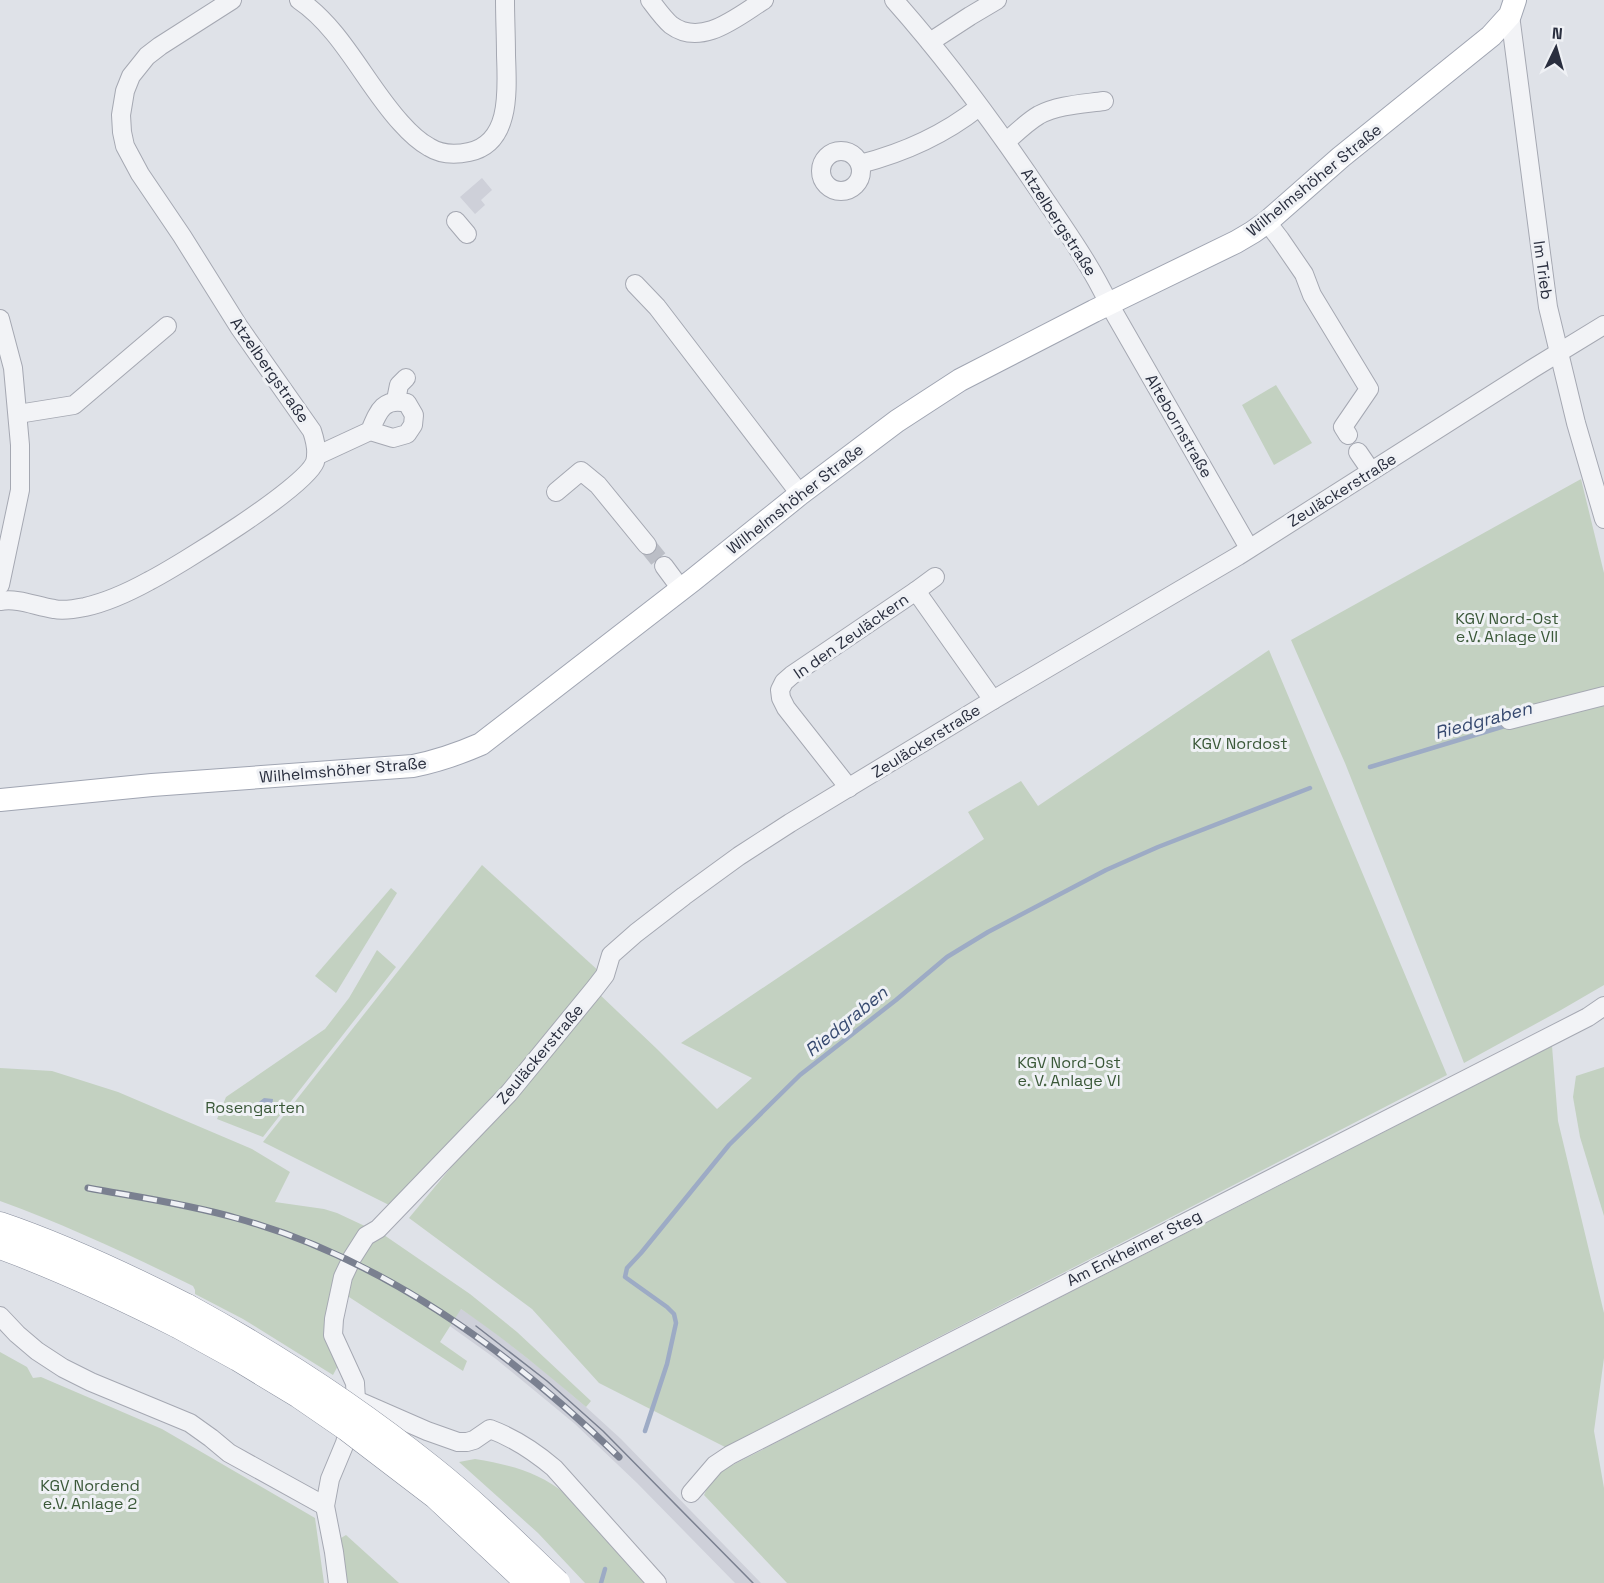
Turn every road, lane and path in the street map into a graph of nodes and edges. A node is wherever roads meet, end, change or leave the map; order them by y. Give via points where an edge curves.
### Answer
1 (232, 0) edge
2 (299, 0) edge
3 (505, 0) edge
4 (650, 0) edge
5 (764, 0) edge
6 (894, 0) edge
7 (997, 0) edge
8 (1512, 8) edge
9 (930, 42) junction
10 (1104, 101) dead end
11 (979, 107) junction
12 (1006, 142) junction
13 (861, 164) dead end
14 (1267, 222) junction
15 (635, 284) dead end
16 (1109, 304) junction
17 (0, 319) edge
18 (1604, 325) edge
19 (167, 326) dead end
20 (1559, 353) junction
21 (406, 378) dead end
22 (396, 400) junction
23 (18, 414) junction
24 (370, 431) junction
25 (1348, 435) dead end
26 (1358, 452) dead end
27 (316, 456) junction
28 (1371, 471) junction
29 (556, 492) dead end
30 (800, 494) junction
31 (1604, 519) edge
32 (647, 545) tunnel mouth
33 (1249, 548) junction
34 (664, 566) tunnel mouth
35 (936, 577) dead end
36 (0, 585) edge
37 (681, 589) junction
38 (916, 591) junction
39 (0, 601) edge
40 (1604, 696) edge
41 (993, 700) junction
42 (1509, 720) dead end
43 (849, 789) junction
44 (0, 800) edge
45 (1604, 1006) edge
46 (0, 1225) edge
47 (0, 1246) edge
48 (0, 1316) edge
49 (183, 1316) junction
50 (356, 1400) junction
51 (691, 1493) dead end
52 (325, 1506) junction
53 (338, 1583) edge
54 (529, 1583) edge
55 (557, 1583) edge
56 (657, 1583) edge

1 - 27 street, Atzelbergstraße via 147,56 125,91 122,132 140,174 312,431
2 - 3 street via 326,23 409,132 429,148 445,153 465,153 483,147 502,120 507,97
4 - 5 street via 671,25 701,33 719,27
6 - 9 street, Atzelbergstraße
7 - 9 street
8 - 14 main road, Wilhelmshöher Straße via 1491,36
8 - 20 street, Im Trieb via 1548,307
9 - 11 street, Atzelbergstraße
10 - 12 street via 1042,114
11 - 12 street, Atzelbergstraße
11 - 13 street via 928,139
12 - 16 street, Atzelbergstraße via 1078,249
14 - 16 main road, Wilhelmshöher Straße via 1236,242
14 - 25 street via 1304,274 1312,295 1368,389 1343,427
15 - 30 street via 657,307
16 - 30 main road, Wilhelmshöher Straße via 960,380 897,421
16 - 33 street, Altebornstraße
17 - 23 street via 14,368
18 - 20 street, Zeuläckerstraße
19 - 23 street via 74,405
20 - 28 street, Zeuläckerstraße
20 - 31 street, Im Trieb
21 - 22 street via 399,385
22 - 24 street via 384,405
22 - 24 street via 407,403 414,415 407,434 393,438
23 - 36 street via 20,490
24 - 27 street
26 - 28 street
27 - 39 street via 303,478 251,516 183,561 123,594 64,610
28 - 33 street, Zeuläckerstraße
29 - 32 street via 581,471 598,484
30 - 37 main road, Wilhelmshöher Straße
33 - 41 street, Zeuläckerstraße
34 - 37 street
35 - 38 street
37 - 44 main road, Wilhelmshöher Straße via 481,744 437,762
38 - 41 street, In den Zeuläckern
38 - 43 street, In den Zeuläckern via 792,675 780,690 786,708
40 - 42 street
41 - 43 street, Zeuläckerstraße
43 - 50 street, Zeuläckerstraße via 739,856 611,955 605,975 509,1093 378,1229 366,1236 343,1277 333,1335 355,1383
45 - 51 street, Am Enkheimer Steg via 730,1455 715,1465
46 - 49 highway via 89,1259
47 - 49 highway
48 - 52 street via 37,1351 63,1368 190,1423 229,1453
49 - 54 highway, bridge via 238,1358 347,1428 436,1496
49 - 55 highway, bridge via 247,1340 308,1378 434,1470
50 - 52 street
50 - 56 street via 458,1442 474,1440 490,1429 518,1441 554,1467
52 - 53 street

